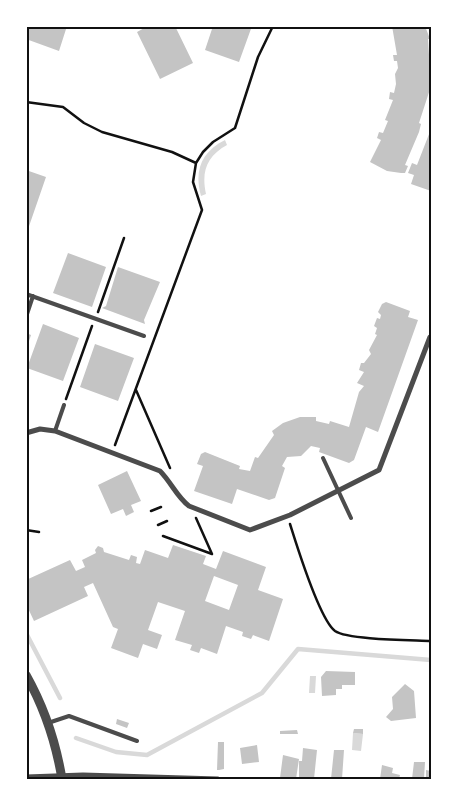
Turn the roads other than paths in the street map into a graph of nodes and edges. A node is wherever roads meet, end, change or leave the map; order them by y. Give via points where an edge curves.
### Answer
1 (26, 294) edge
2 (33, 296) junction
3 (26, 317) edge
4 (144, 336) dead end
5 (430, 337) edge
6 (64, 405) road end
7 (54, 431) junction
8 (26, 433) edge
9 (323, 458) dead end
10 (338, 491) junction
11 (351, 518) dead end
12 (26, 675) edge
13 (48, 723) junction
14 (136, 741) dead end
15 (26, 777) edge
16 (62, 777) edge
17 (218, 779) edge

1 - 2 lane
2 - 3 lane
2 - 4 lane
5 - 10 street via 379,470
6 - 7 lane
7 - 8 street via 40,429
7 - 10 street via 160,471 189,506 250,530
9 - 10 lane
10 - 11 lane
12 - 13 street via 40,699
13 - 14 lane via 69,716
13 - 16 street
15 - 16 street
16 - 17 street

